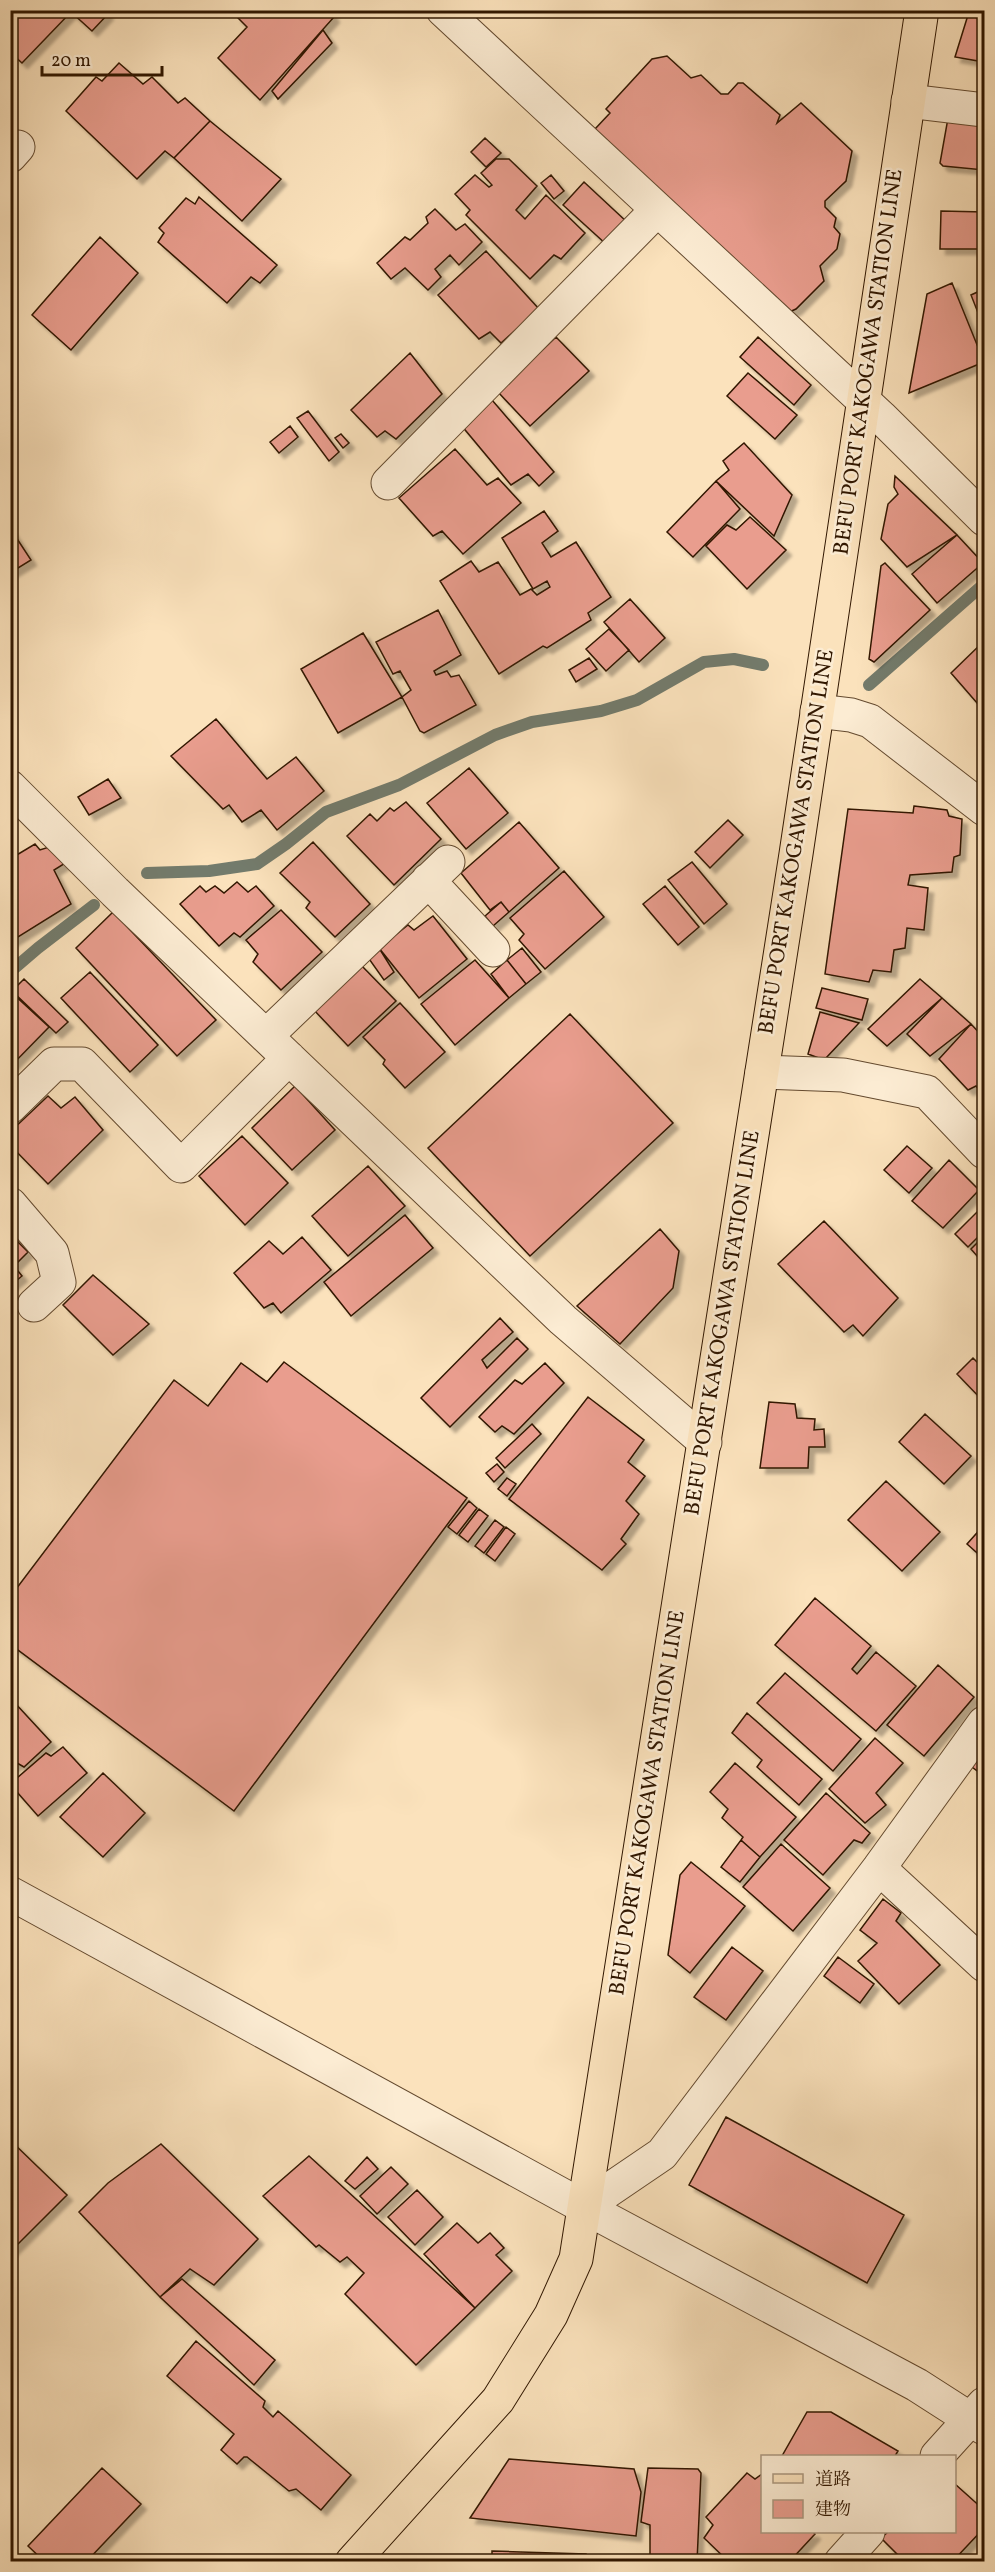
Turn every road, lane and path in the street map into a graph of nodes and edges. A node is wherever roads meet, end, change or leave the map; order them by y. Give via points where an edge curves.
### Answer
1 (443, 10) edge
2 (922, 10) edge
3 (908, 101) junction
4 (984, 110) edge
5 (657, 210) junction
6 (864, 402) junction
7 (388, 483) dead end
8 (984, 519) edge
9 (817, 711) junction
10 (10, 787) edge
11 (984, 809) edge
12 (493, 950) dead end
13 (266, 1036) junction
14 (289, 1058) junction
15 (762, 1072) junction
16 (10, 1107) edge
17 (984, 1152) edge
18 (10, 1204) edge
19 (34, 1305) dead end
20 (705, 1442) junction
21 (984, 1724) edge
22 (879, 1868) junction
23 (10, 1893) edge
24 (984, 1965) edge
25 (584, 2207) junction
26 (980, 2417) edge
27 (939, 2455) edge
28 (867, 2533) edge
29 (359, 2559) edge
30 (841, 2562) edge

1 - 5 street
2 - 3 main road, BEFU PORT KAKOGAWA STATION LINE
3 - 4 street
3 - 6 main road, BEFU PORT KAKOGAWA STATION LINE
5 - 6 street
5 - 7 street
6 - 8 street
6 - 9 main road, BEFU PORT KAKOGAWA STATION LINE
9 - 11 street via 870,721
9 - 15 main road, BEFU PORT KAKOGAWA STATION LINE
10 - 13 street
12 - 13 street via 438,870
13 - 14 street
14 - 16 street via 181,1166 82,1064 54,1064
14 - 20 street via 563,1320
15 - 17 street via 843,1075 927,1092
15 - 20 main road, BEFU PORT KAKOGAWA STATION LINE
18 - 19 street via 52,1253 58,1282
20 - 25 main road, BEFU PORT KAKOGAWA STATION LINE
21 - 22 street
22 - 24 street
22 - 25 street via 662,2154
23 - 25 street
25 - 26 street
25 - 29 main road, BEFU PORT KAKOGAWA STATION LINE via 576,2259 560,2297 498,2400
26 - 27 street
28 - 30 street

